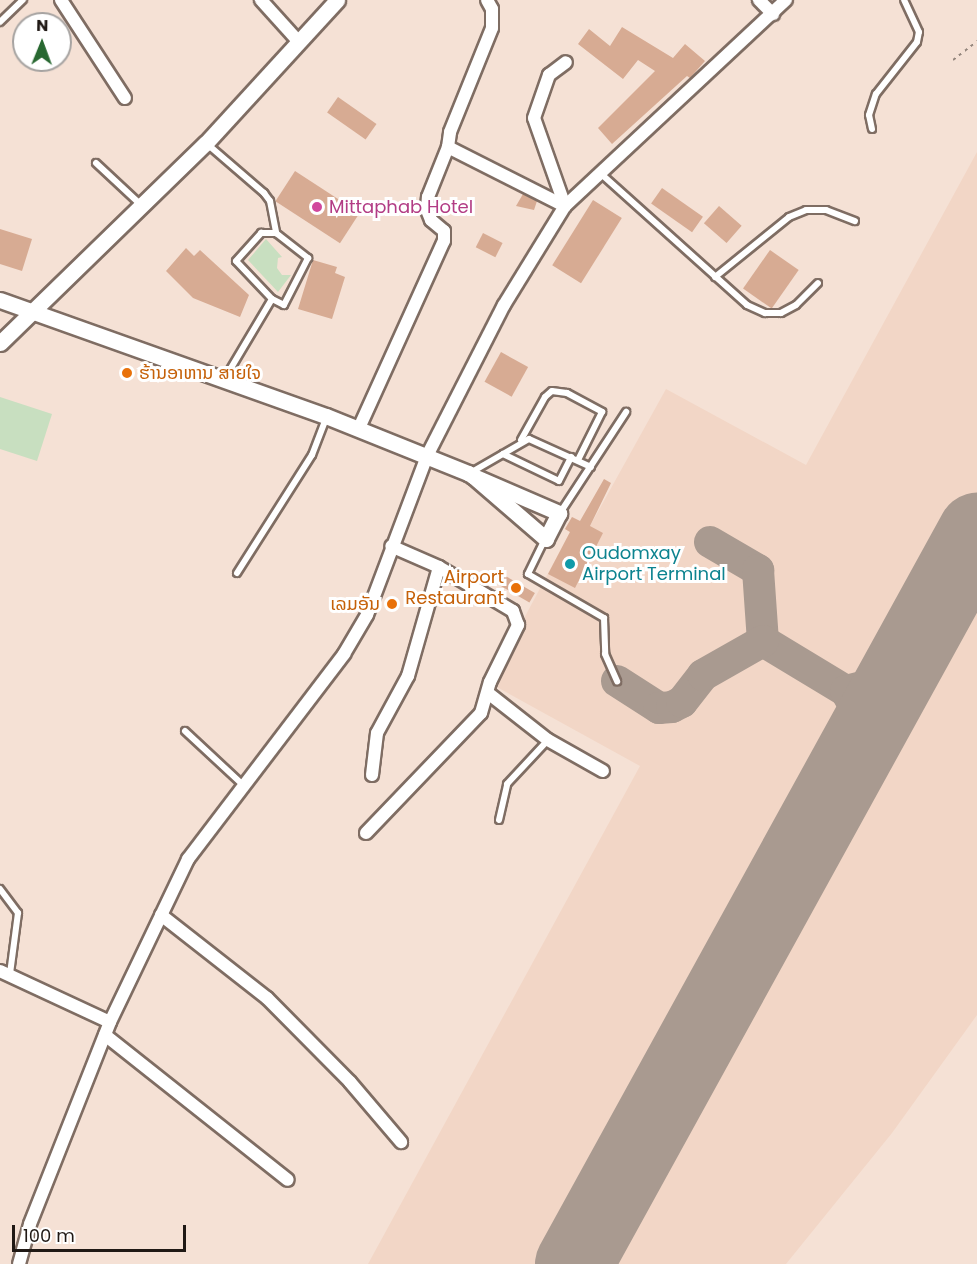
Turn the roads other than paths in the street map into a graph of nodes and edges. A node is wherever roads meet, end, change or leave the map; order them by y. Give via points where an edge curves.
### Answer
1 (24, 0) edge
2 (61, 0) edge
3 (261, 0) edge
4 (337, 0) edge
5 (487, 0) edge
6 (759, 0) edge
7 (786, 0) edge
8 (904, 0) edge
9 (773, 14) junction
10 (0, 22) edge
11 (298, 41) junction
12 (566, 62) dead end
13 (125, 98) dead end
14 (872, 129) dead end
15 (206, 142) junction
16 (448, 147) junction
17 (96, 163) dead end
18 (599, 172) junction
19 (141, 206) junction
20 (565, 206) junction
21 (855, 221) dead end
22 (276, 233) junction
23 (716, 277) junction
24 (818, 283) dead end
25 (272, 299) junction
26 (0, 300) edge
27 (33, 313) junction
28 (0, 343) edge
29 (224, 380) junction
30 (626, 412) dead end
31 (326, 416) junction
32 (359, 428) junction
33 (521, 440) junction
34 (503, 454) junction
35 (427, 456) junction
36 (571, 457) junction
37 (578, 460) junction
38 (591, 467) junction
39 (471, 474) junction
40 (559, 513) junction
41 (546, 539) junction
42 (392, 546) junction
43 (439, 567) junction
44 (237, 573) dead end
45 (617, 681) dead end
46 (488, 693) junction
47 (184, 731) dead end
48 (548, 740) junction
49 (603, 771) dead end
50 (372, 775) dead end
51 (242, 784) junction
52 (499, 820) dead end
53 (366, 833) dead end
54 (0, 889) edge
55 (161, 915) junction
56 (5, 973) edge
57 (110, 1022) junction
58 (105, 1035) junction
59 (401, 1143) dead end
60 (288, 1180) dead end
61 (19, 1264) edge

1 - 10 lane
2 - 13 street
3 - 11 street
4 - 11 street
5 - 16 street via 492,9 492,28 450,132
6 - 9 street
7 - 9 street
8 - 14 lane via 919,32 917,42 876,94 869,115
9 - 18 street
11 - 15 street
12 - 20 street via 549,75 534,118
15 - 19 street
15 - 22 lane via 267,196
16 - 20 street
16 - 32 street via 428,197 427,210 431,220 444,231 444,241
17 - 19 lane
18 - 20 street
18 - 23 lane
19 - 27 street
20 - 35 street via 504,305
21 - 23 lane via 826,210 806,210 789,217
22 - 25 lane via 261,233 236,261
22 - 25 lane via 308,258 284,305
23 - 24 lane via 747,305 765,313 781,314
25 - 29 lane
26 - 27 street
27 - 28 street
27 - 29 street
29 - 31 street
30 - 38 lane
31 - 32 street
31 - 44 lane via 312,455
32 - 35 street
33 - 34 lane
33 - 36 lane via 538,441
33 - 37 lane via 545,397 559,390 602,412
34 - 36 lane via 559,481
34 - 39 lane
35 - 39 street
35 - 42 street
36 - 37 lane
37 - 38 lane
38 - 40 lane
39 - 40 street
39 - 41 street
40 - 41 street
41 - 45 lane via 528,573 604,618 605,654
42 - 43 street
42 - 51 street via 367,615 344,654
43 - 46 street via 518,618
43 - 50 street via 408,676 377,734
46 - 48 street
46 - 53 street via 481,713
47 - 51 lane
48 - 49 street
48 - 52 lane via 507,784
51 - 55 street via 188,859
54 - 56 lane via 10,898 19,922
55 - 57 street
55 - 59 street via 267,998 350,1082
56 - 57 street
57 - 58 street
58 - 60 street
58 - 61 street via 30,1224

